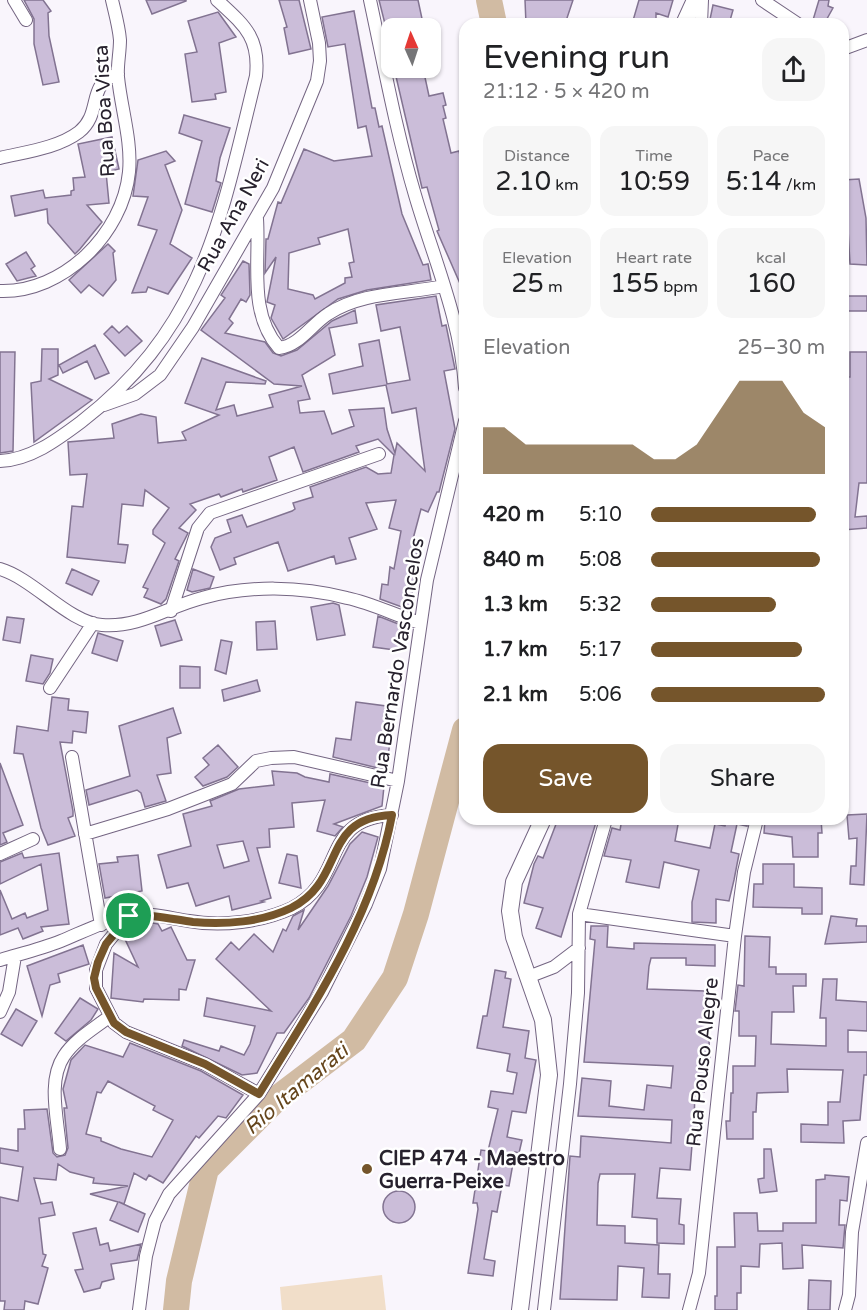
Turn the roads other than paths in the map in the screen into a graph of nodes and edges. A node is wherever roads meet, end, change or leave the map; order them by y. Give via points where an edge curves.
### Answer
1 (14, 0) edge
2 (112, 0) edge
3 (217, 0) edge
4 (310, 0) edge
5 (370, 0) edge
6 (695, 0) edge
7 (702, 0) edge
8 (762, 0) edge
9 (687, 18) edge
10 (700, 18) edge
11 (789, 18) edge
12 (26, 20) dead end
13 (867, 40) edge
14 (849, 47) edge
15 (118, 74) junction
16 (0, 158) edge
17 (257, 219) junction
18 (444, 286) junction
19 (0, 291) edge
20 (459, 319) edge
21 (103, 405) junction
22 (459, 446) edge
23 (378, 454) dead end
24 (0, 461) edge
25 (0, 569) edge
26 (171, 611) junction
27 (420, 622) junction
28 (93, 623) junction
29 (51, 688) dead end
30 (72, 757) dead end
31 (398, 781) junction
32 (392, 815) junction
33 (540, 825) edge
34 (604, 825) edge
35 (756, 825) edge
36 (85, 834) junction
37 (33, 839) dead end
38 (0, 854) edge
39 (579, 914) junction
40 (129, 916) junction
41 (101, 925) junction
42 (735, 936) junction
43 (579, 948) junction
44 (15, 956) junction
45 (0, 960) edge
46 (528, 977) junction
47 (0, 1012) edge
48 (110, 1016) junction
49 (259, 1094) junction
50 (867, 1143) edge
51 (60, 1149) dead end
52 (139, 1310) edge
53 (520, 1310) edge
54 (544, 1310) edge
55 (689, 1310) edge
56 (845, 1310) edge

1 - 12 street
2 - 15 street, Rua Boa Vista via 120,38
3 - 21 street via 251,35 258,60 218,223 205,262 167,334
4 - 17 street, Rua Ana Neri via 319,43 317,81
5 - 18 street via 409,176
6 - 9 street
7 - 10 street
8 - 11 street
13 - 14 street
15 - 16 street via 99,84 93,114 79,132 58,143
15 - 19 street, Rua Boa Vista via 129,170 126,191 112,224 88,253 58,277 25,290
17 - 18 street via 258,306 262,321 279,348 292,344 342,305
17 - 21 street, Rua Ana Neri via 194,327 160,375 135,394
18 - 20 street
21 - 24 street via 44,447 27,456
22 - 27 street, Rua Bernardo Vasconcelos
23 - 26 street via 210,513 198,528
25 - 28 street via 16,573
26 - 27 street via 201,598 261,588 347,598
26 - 28 street via 132,624
27 - 31 street, Rua Bernardo Vasconcelos
28 - 29 street
30 - 36 street
31 - 32 street, Rua Bernardo Vasconcelos
31 - 36 street via 294,758 271,758 256,761 241,778 223,788
32 - 40 street via 369,818 348,830 321,884 292,907 275,914 212,923 165,916
32 - 49 street, Rua Bernardo Vasconcelos via 380,869 366,904 322,992
33 - 46 street via 514,882 510,910 513,937
34 - 39 street
35 - 42 street, Rua Pouso Alegre
36 - 41 street
37 - 38 street
39 - 42 street
39 - 43 street
40 - 41 street
40 - 48 street via 106,944 96,970 96,988
41 - 44 street
42 - 55 street, Rua Pouso Alegre via 699,1273
43 - 46 street via 554,967
43 - 54 street via 570,1084
44 - 45 street
44 - 47 street via 9,992
46 - 53 street via 543,1020 549,1075
48 - 49 street via 119,1029 205,1064
48 - 51 street via 73,1045 60,1064 56,1092
49 - 52 street, Rua Bernardo Vasconcelos via 169,1194 155,1221
50 - 56 street via 852,1232

